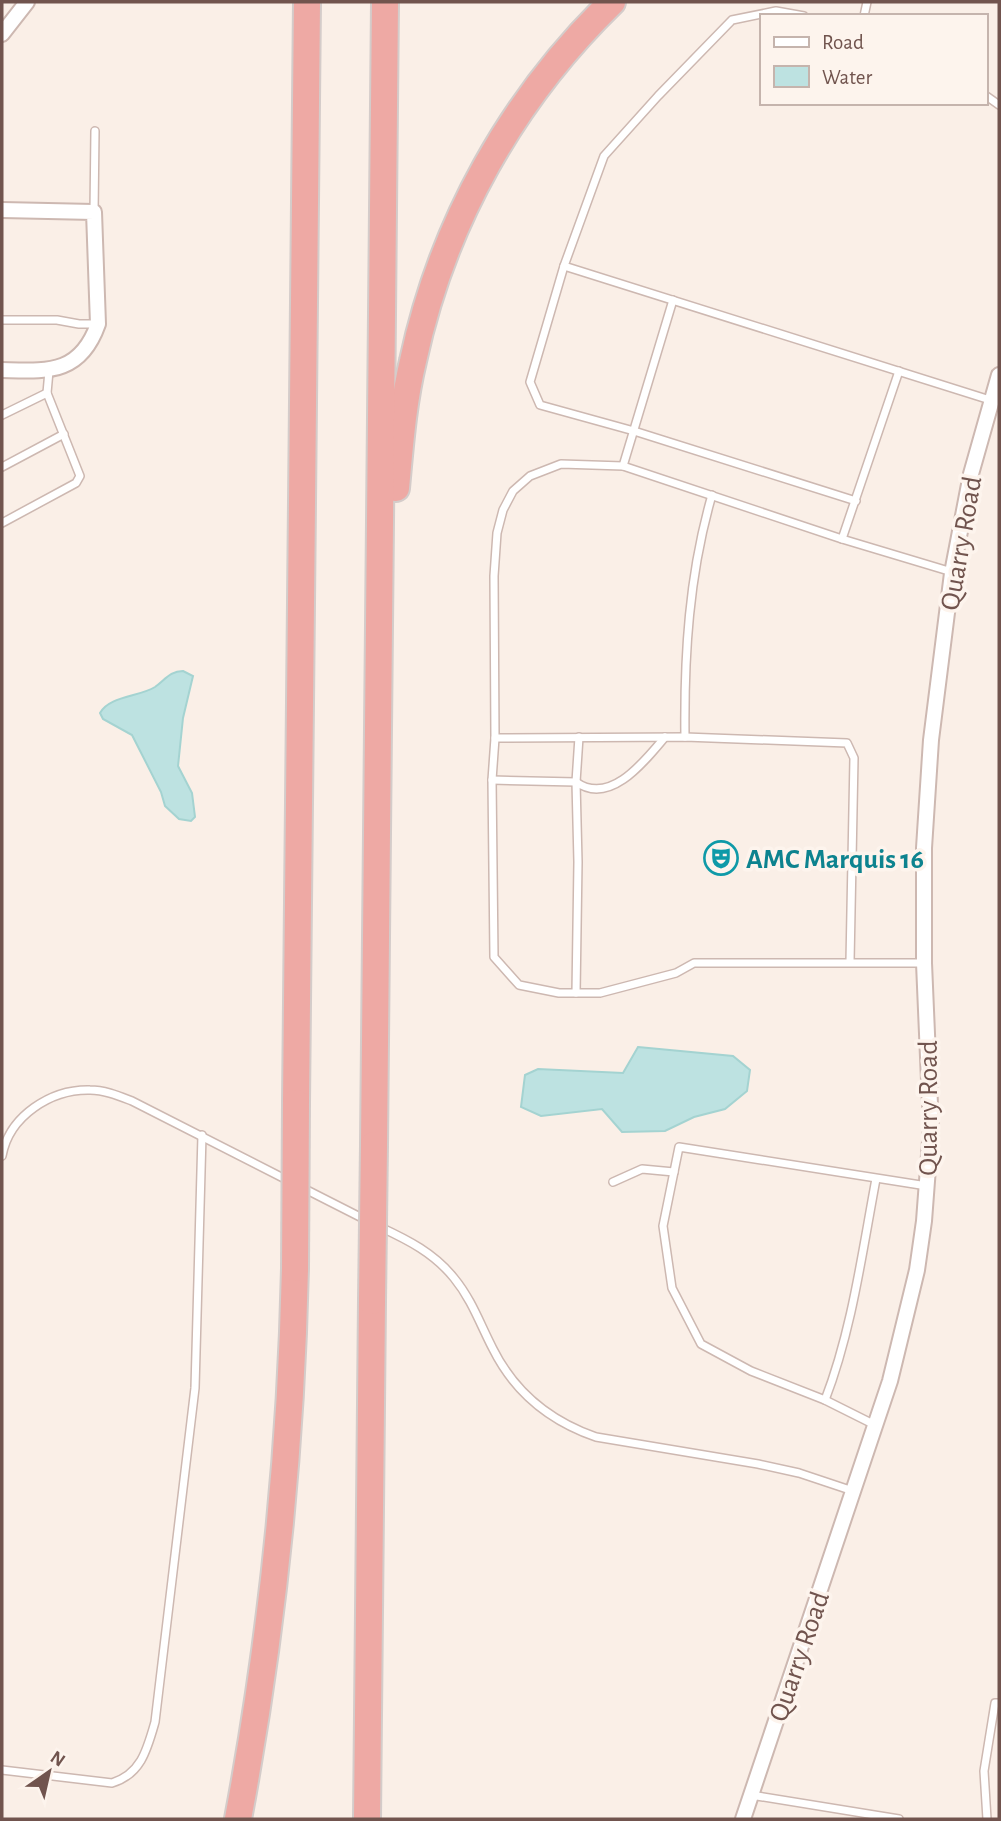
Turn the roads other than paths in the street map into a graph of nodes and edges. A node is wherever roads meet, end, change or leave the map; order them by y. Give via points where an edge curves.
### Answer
1 (27, 2) edge
2 (290, 2) edge
3 (307, 2) edge
4 (385, 2) edge
5 (612, 2) edge
6 (760, 14) edge
7 (761, 14) edge
8 (793, 14) edge
9 (2, 34) edge
10 (95, 131) dead end
11 (2, 210) edge
12 (94, 212) junction
13 (304, 264) junction
14 (564, 266) junction
15 (673, 300) junction
16 (2, 320) edge
17 (98, 324) junction
18 (2, 370) edge
19 (899, 370) junction
20 (49, 371) junction
21 (999, 375) edge
22 (47, 393) junction
23 (990, 400) junction
24 (2, 415) edge
25 (634, 431) junction
26 (64, 434) junction
27 (623, 466) junction
28 (2, 467) edge
29 (712, 495) junction
30 (856, 501) junction
31 (2, 523) edge
32 (842, 539) junction
33 (953, 572) junction
34 (379, 664) junction
35 (579, 737) junction
36 (665, 737) junction
37 (685, 737) junction
38 (495, 738) junction
39 (492, 780) junction
40 (576, 782) junction
41 (850, 962) junction
42 (924, 963) junction
43 (576, 993) junction
44 (202, 1135) junction
45 (2, 1156) edge
46 (674, 1172) junction
47 (876, 1180) junction
48 (613, 1182) dead end
49 (927, 1186) junction
50 (825, 1399) junction
51 (876, 1425) junction
52 (854, 1491) junction
53 (276, 1573) junction
54 (999, 1703) edge
55 (368, 1751) junction
56 (2, 1770) edge
57 (751, 1795) junction
58 (221, 1819) edge
59 (237, 1819) edge
60 (368, 1819) edge
61 (374, 1819) edge
62 (743, 1819) edge
63 (899, 1819) edge
64 (987, 1819) edge

1 - 9 street
2 - 13 highway
3 - 13 highway
4 - 34 highway
5 - 34 highway via 552,67 505,133 467,202 435,282 404,408
6 - 14 lane via 732,20 604,156
7 - 8 lane
10 - 12 lane
11 - 12 street
12 - 17 street
13 - 53 highway, bridge via 295,1268
14 - 15 lane
14 - 25 lane via 530,382 540,405
15 - 19 lane
15 - 25 lane
16 - 17 lane
17 - 20 street via 74,360
18 - 20 street
19 - 23 lane
19 - 30 lane
20 - 22 lane
21 - 23 street, Quarry Road
22 - 24 lane
22 - 26 lane
23 - 33 street, Quarry Road
25 - 27 lane
25 - 30 lane
26 - 28 lane
26 - 31 lane via 80,477 76,483
27 - 29 lane
27 - 38 lane via 561,464 530,476 513,491 503,510 494,576
29 - 32 lane
29 - 37 lane via 694,576
30 - 32 lane
32 - 33 lane
33 - 42 street, Quarry Road via 931,740 924,848
34 - 55 highway, bridge
35 - 36 lane
35 - 38 lane
35 - 40 lane
36 - 37 lane
36 - 40 lane via 626,778 600,790 587,790
37 - 41 lane via 847,743 854,758
38 - 39 lane
39 - 40 lane
39 - 43 lane via 494,957 519,985
40 - 43 lane
41 - 42 lane
41 - 43 lane via 694,962 676,973 638,984
42 - 49 street, Quarry Road via 931,1128
44 - 45 lane via 123,1097 79,1090 54,1097 23,1116 9,1134
44 - 52 lane via 426,1250 467,1296 515,1384 548,1415 570,1428 596,1437 799,1473
44 - 56 lane via 195,1388 155,1723 147,1751 132,1773 112,1783
46 - 47 lane via 679,1147
46 - 48 lane via 642,1169
46 - 50 lane via 663,1226 672,1288 701,1344 751,1371
47 - 49 lane
47 - 50 lane via 836,1372
49 - 51 street, Quarry Road via 914,1283
50 - 51 lane
51 - 52 street, Quarry Road
52 - 57 street, Quarry Road
53 - 58 highway
53 - 59 highway
54 - 64 lane via 995,1703 984,1771
55 - 60 highway
55 - 61 highway
57 - 62 street, Quarry Road
57 - 63 lane

